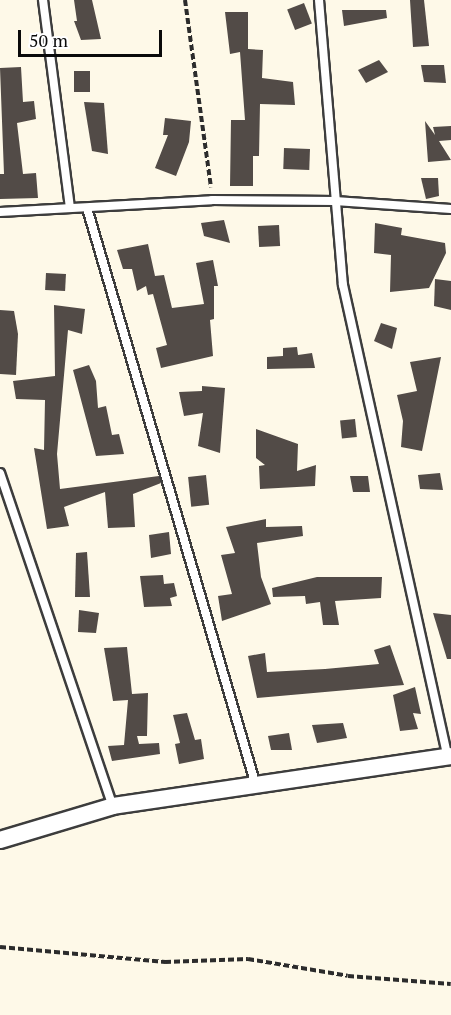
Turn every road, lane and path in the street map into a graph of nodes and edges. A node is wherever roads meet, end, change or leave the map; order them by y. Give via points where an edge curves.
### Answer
1 (43, 0) edge
2 (185, 0) edge
3 (318, 0) edge
4 (212, 200) junction
5 (335, 201) junction
6 (70, 207) junction
7 (87, 208) junction
8 (451, 209) edge
9 (0, 212) edge
10 (0, 473) edge
11 (450, 757) edge
12 (255, 782) junction
13 (113, 806) junction
14 (0, 840) edge
15 (0, 947) edge
16 (451, 984) edge

1 - 6 lane
2 - 4 path via 205,125
3 - 5 lane
4 - 5 lane
4 - 7 lane
5 - 8 lane
5 - 11 lane via 343,285 355,347 394,502
6 - 7 lane
6 - 9 lane
7 - 12 lane
10 - 13 lane
11 - 12 street
12 - 13 street
13 - 14 street
15 - 16 path via 165,963 248,959 348,976

